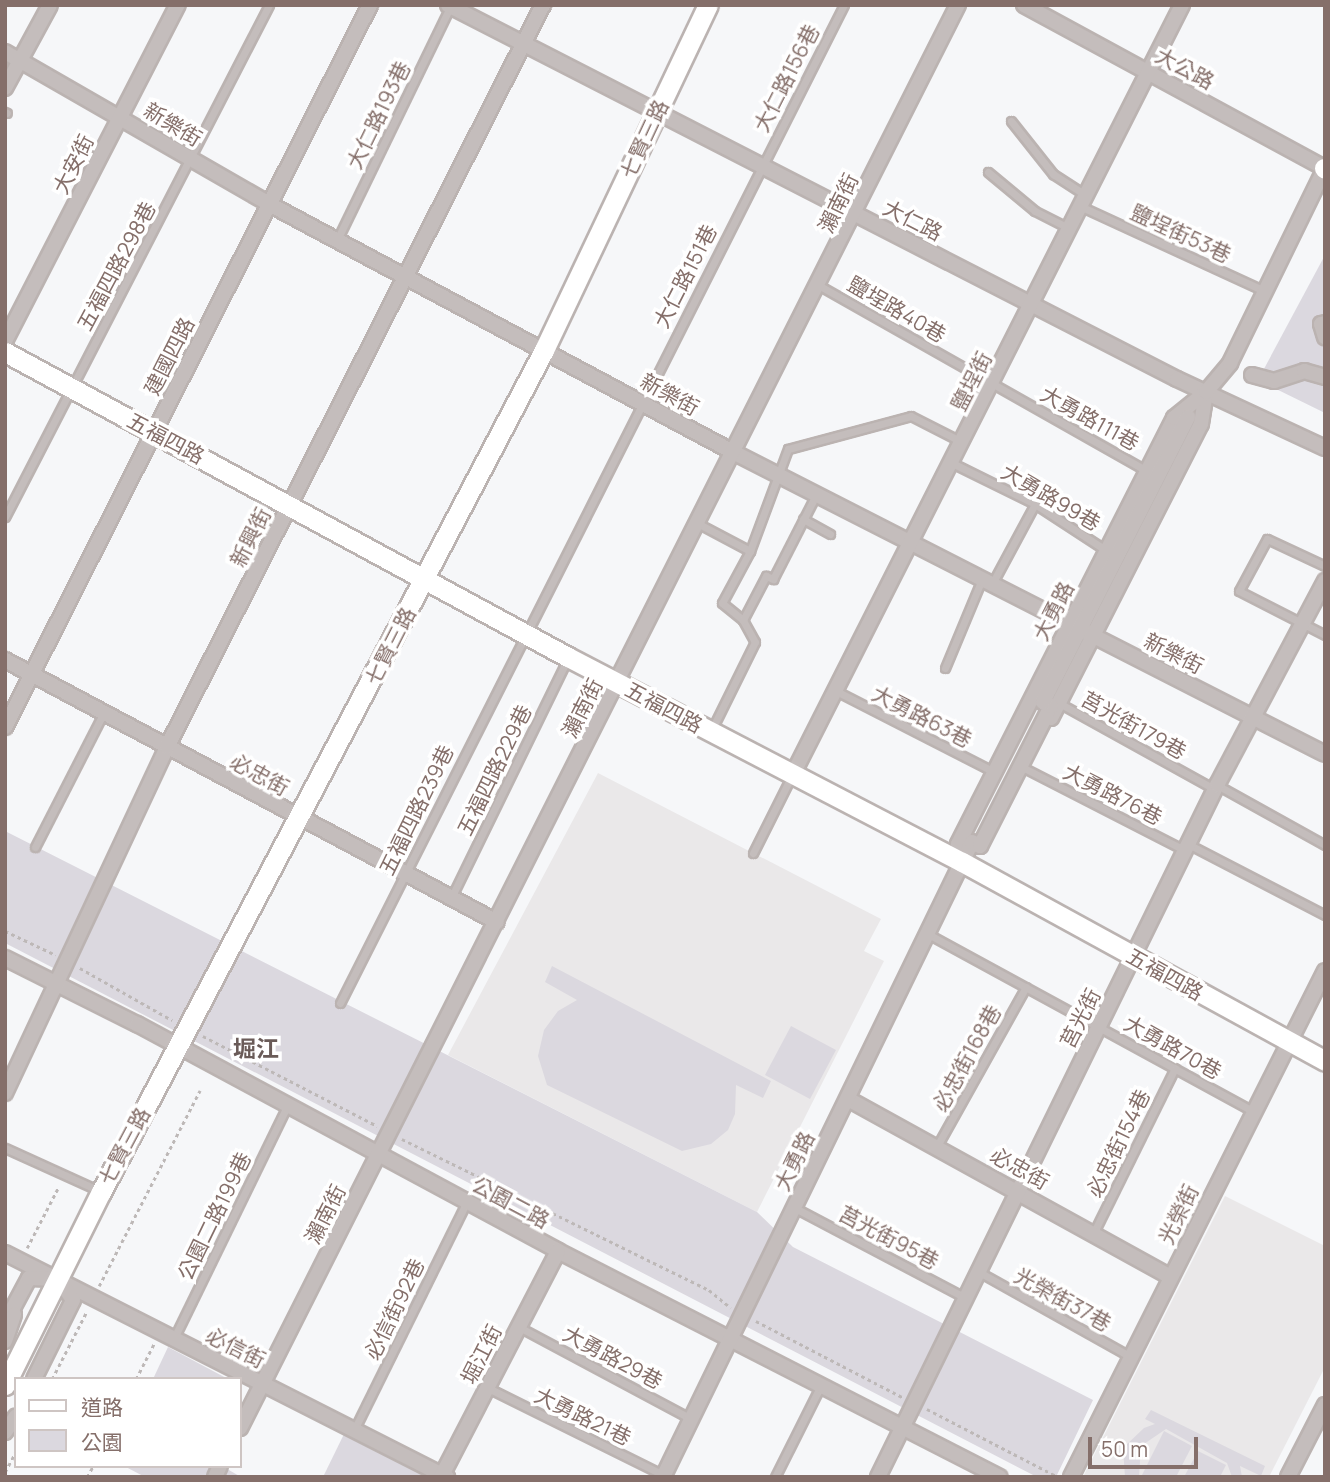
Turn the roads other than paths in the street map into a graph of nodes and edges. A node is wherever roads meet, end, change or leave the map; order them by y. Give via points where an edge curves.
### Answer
1 (50, 5) edge
2 (178, 5) edge
3 (269, 5) edge
4 (370, 5) edge
5 (543, 5) edge
6 (708, 5) edge
7 (844, 5) edge
8 (958, 5) edge
9 (1024, 5) edge
10 (1182, 5) edge
11 (450, 6) edge
12 (523, 45) junction
13 (5, 52) edge
14 (20, 60) junction
15 (1149, 72) junction
16 (5, 88) edge
17 (655, 113) junction
18 (121, 117) junction
19 (1012, 121) dead end
20 (192, 160) junction
21 (760, 168) junction
22 (1325, 168) edge
23 (988, 172) dead end
24 (1085, 202) junction
25 (269, 204) junction
26 (856, 215) junction
27 (1070, 230) junction
28 (337, 240) junction
29 (406, 276) junction
30 (820, 286) junction
31 (1265, 291) junction
32 (1033, 305) junction
33 (1325, 323) edge
34 (1325, 337) edge
35 (5, 341) edge
36 (544, 350) junction
37 (5, 352) edge
38 (1252, 375) dead end
39 (1325, 377) edge
40 (993, 384) junction
41 (72, 388) junction
42 (1206, 392) junction
43 (641, 401) junction
44 (1188, 417) dead end
45 (154, 430) junction
46 (963, 442) junction
47 (1325, 448) edge
48 (735, 453) junction
49 (952, 463) junction
50 (778, 475) junction
51 (1158, 477) junction
52 (816, 495) junction
53 (1035, 504) junction
54 (290, 506) junction
55 (5, 517) edge
56 (803, 520) junction
57 (699, 524) junction
58 (830, 534) dead end
59 (911, 543) junction
60 (750, 551) junction
61 (1118, 557) junction
62 (1325, 566) edge
63 (424, 579) junction
64 (988, 580) junction
65 (1325, 581) edge
66 (743, 620) junction
67 (1304, 625) junction
68 (1081, 629) junction
69 (524, 632) junction
70 (1325, 635) edge
71 (568, 657) junction
72 (5, 660) edge
73 (944, 668) dead end
74 (33, 676) junction
75 (618, 683) junction
76 (835, 691) junction
77 (1047, 697) junction
78 (103, 714) junction
79 (1255, 719) junction
80 (5, 727) edge
81 (711, 732) junction
82 (167, 747) junction
83 (1325, 754) edge
84 (1026, 769) junction
85 (994, 772) junction
86 (793, 774) junction
87 (1215, 787) junction
88 (300, 820) junction
89 (1325, 845) edge
90 (35, 847) dead end
91 (1186, 847) junction
92 (753, 853) dead end
93 (962, 862) junction
94 (404, 873) junction
95 (451, 898) junction
96 (1325, 915) edge
97 (497, 922) junction
98 (928, 934) junction
99 (1134, 957) junction
100 (5, 958) edge
101 (1325, 971) edge
102 (58, 984) junction
103 (1026, 987) junction
104 (340, 1003) dead end
105 (1099, 1026) junction
106 (1287, 1041) junction
107 (177, 1046) junction
108 (1325, 1061) edge
109 (1175, 1068) junction
110 (5, 1093) edge
111 (848, 1099) junction
112 (286, 1108) junction
113 (1253, 1111) junction
114 (937, 1146) junction
115 (5, 1148) edge
116 (378, 1157) junction
117 (1017, 1189) junction
118 (101, 1192) junction
119 (466, 1203) junction
120 (795, 1208) junction
121 (1093, 1234) junction
122 (558, 1251) junction
123 (5, 1253) edge
124 (979, 1272) junction
125 (1170, 1277) junction
126 (58, 1279) junction
127 (21, 1294) junction
128 (966, 1298) junction
129 (5, 1323) edge
130 (519, 1327) junction
131 (173, 1338) junction
132 (731, 1338) junction
133 (5, 1340) edge
134 (1131, 1357) junction
135 (35, 1377) edge
136 (262, 1384) junction
137 (5, 1385) edge
138 (820, 1387) junction
139 (487, 1388) junction
140 (1325, 1405) edge
141 (691, 1419) junction
142 (242, 1424) edge
143 (902, 1428) junction
144 (354, 1431) junction
145 (443, 1476) edge
146 (663, 1476) edge
147 (775, 1477) edge
148 (878, 1477) edge
149 (1000, 1477) edge
150 (1071, 1477) edge
151 (1287, 1477) edge

1 - 14 street
2 - 18 street, 大安街
3 - 20 lane, 五福四路298巷
4 - 25 street, 建國四路
5 - 12 street, 新興街
6 - 17 street, 七賢三路
7 - 21 lane, 大仁路156巷
8 - 26 street, 瀨南街
9 - 15 street, 大公路
10 - 15 street, 鹽埕街
11 - 12 street, 大仁路
11 - 28 lane, 大仁路193巷
12 - 17 street, 大仁路
12 - 29 street, 新興街
13 - 14 street, 新樂街
14 - 16 street
14 - 18 street, 新樂街
15 - 22 street, 大公路
15 - 24 street, 鹽埕街
17 - 21 street, 大仁路
17 - 36 street, 七賢三路
18 - 20 street, 新樂街
18 - 35 street, 大安街
19 - 24 lane, 鹽埕街53巷 via 1053,174
20 - 25 street, 新樂街
20 - 41 lane, 五福四路298巷
21 - 26 street, 大仁路
21 - 43 lane, 大仁路151巷
22 - 31 street, 大勇路
23 - 27 lane via 1035,211
24 - 27 street, 鹽埕街
24 - 31 lane, 鹽埕街53巷
25 - 28 street, 新樂街
25 - 45 street, 建國四路
26 - 30 street, 瀨南街
26 - 32 street, 大仁路
27 - 32 street, 鹽埕街
28 - 29 street, 新樂街
29 - 36 street, 新樂街
29 - 54 street, 新興街
30 - 40 lane, 鹽埕路40巷
30 - 48 street, 瀨南街
31 - 42 street, 大勇路 via 1230,363
32 - 40 street, 鹽埕街
32 - 42 street, 大仁路
33 - 34 street
36 - 43 street, 新樂街
36 - 63 street, 七賢三路
37 - 41 street, 五福四路
38 - 39 street via 1274,381 1304,371
40 - 46 street, 鹽埕街
40 - 51 lane, 大勇路111巷
41 - 45 street, 五福四路
41 - 55 lane, 五福四路298巷
42 - 47 street, 大仁路
42 - 51 street, 大勇路 via 1201,424
42 - 51 street, 大勇路 via 1177,411
43 - 48 street, 新樂街
43 - 69 lane, 大仁路151巷
44 - 51 street
45 - 54 street, 五福四路
45 - 74 street, 建國四路
46 - 49 street, 鹽埕街
46 - 50 lane via 911,416 788,449
48 - 50 street, 新樂街
48 - 57 street, 瀨南街
49 - 53 lane, 大勇路99巷
49 - 59 street, 鹽埕街
50 - 52 street, 新樂街
50 - 60 lane
51 - 61 street, 大勇路
51 - 61 street, 大勇路
52 - 56 lane
52 - 59 street, 新樂街
53 - 61 lane, 大勇路99巷
53 - 64 lane
54 - 63 street, 五福四路
54 - 82 street, 新興街
56 - 58 lane
56 - 66 lane via 773,579 766,576
57 - 60 lane
57 - 75 street, 瀨南街
59 - 64 street, 新樂街
59 - 76 street, 鹽埕街
60 - 66 lane via 722,603
61 - 68 street, 大勇路
61 - 68 street, 大勇路
62 - 67 lane via 1267,539 1239,591
63 - 69 street, 五福四路
63 - 88 street, 七賢三路
64 - 68 street, 新樂街
64 - 73 lane
65 - 67 street, 莒光街
66 - 81 lane via 755,642
67 - 70 lane
67 - 79 street, 莒光街
68 - 77 street, 大勇路
68 - 77 street, 大勇路
68 - 79 street, 新樂街
69 - 71 street, 五福四路
69 - 94 lane, 五福四路239巷
71 - 75 street, 五福四路
71 - 95 lane, 五福四路229巷
72 - 74 street, 必忠街
74 - 78 street, 必忠街
74 - 80 street, 建國四路
75 - 81 street, 五福四路
75 - 97 street, 瀨南街
76 - 85 lane, 大勇路63巷
76 - 86 street, 鹽埕街
77 - 84 street, 大勇路
77 - 85 street, 大勇路
77 - 87 lane, 莒光街179巷
77 - 93 street via 1044,702 1051,706 980,846 972,842
78 - 82 street, 必忠街
78 - 90 lane
79 - 83 street, 新樂街
79 - 87 street, 莒光街
81 - 86 street, 五福四路
82 - 88 street, 必忠街
82 - 102 street, 新興街
84 - 91 lane, 大勇路76巷
84 - 93 street, 大勇路 via 983,852
85 - 93 street, 大勇路 via 958,844
86 - 92 lane
86 - 93 street, 五福四路
87 - 89 lane, 莒光街179巷
87 - 91 street, 莒光街
88 - 94 street, 必忠街
88 - 107 street, 七賢三路
91 - 96 lane, 大勇路76巷
91 - 99 street, 莒光街
93 - 98 street, 大勇路
93 - 99 street, 五福四路
94 - 95 street, 必忠街
94 - 104 lane, 五福四路239巷
95 - 97 street, 必忠街
97 - 116 street, 瀨南街
98 - 103 lane, 大勇路70巷
98 - 111 street, 大勇路
99 - 105 street, 莒光街
99 - 106 street, 五福四路
100 - 102 street, 公園二路
101 - 106 street, 光榮街
102 - 107 street, 公園二路
102 - 110 street, 新興街
103 - 105 lane, 大勇路70巷
103 - 114 lane, 必忠街168巷
105 - 109 lane, 大勇路70巷
105 - 117 street, 莒光街
106 - 108 street, 五福四路
106 - 113 street, 光榮街
107 - 112 street, 公園二路
107 - 118 street, 七賢三路
109 - 113 lane, 大勇路70巷
109 - 121 lane, 必忠街154巷
111 - 114 street, 必忠街
111 - 120 street, 大勇路
112 - 116 street, 公園二路
112 - 131 lane, 公園二路199巷
113 - 125 street, 光榮街
114 - 117 street, 必忠街
115 - 118 lane
116 - 119 street, 公園二路
116 - 136 street, 瀨南街
117 - 121 street, 必忠街
117 - 124 street, 莒光街
118 - 126 street, 七賢三路
119 - 122 street, 公園二路
119 - 144 lane, 必信街92巷
120 - 128 lane, 莒光街95巷
120 - 132 street, 大勇路
121 - 125 street, 必忠街
122 - 130 street, 堀江街
122 - 132 street, 公園二路
123 - 126 street, 必信街
124 - 128 street, 莒光街
124 - 134 lane, 光榮街37巷
125 - 134 street, 光榮街
126 - 127 street via 29,1278
126 - 131 street, 必信街
126 - 135 street via 73,1300
126 - 137 street, 七賢三路
127 - 129 street
127 - 133 street
128 - 143 street, 莒光街
130 - 139 street, 堀江街
130 - 141 lane, 大勇路29巷
131 - 136 street, 必信街
132 - 138 street, 公園二路
132 - 141 street, 大勇路
134 - 150 street, 光榮街
136 - 142 street, 瀨南街
136 - 144 street, 必信街
138 - 143 street, 公園二路
138 - 147 lane
139 - 145 street, 堀江街
139 - 146 lane, 大勇路21巷
140 - 151 street
141 - 146 street, 大勇路
143 - 148 street, 莒光街
143 - 149 street, 公園二路
144 - 145 street, 必信街

